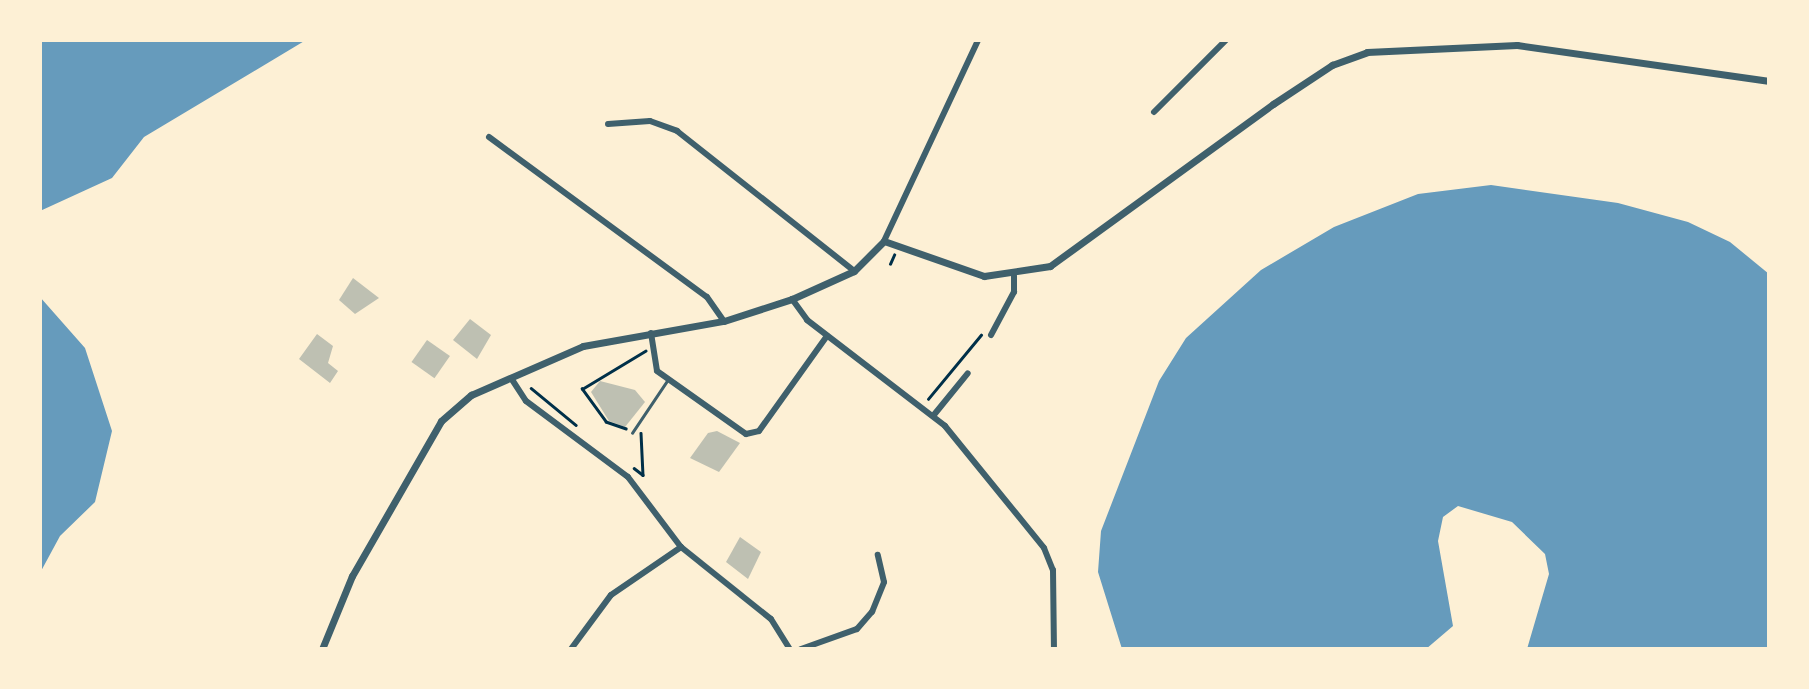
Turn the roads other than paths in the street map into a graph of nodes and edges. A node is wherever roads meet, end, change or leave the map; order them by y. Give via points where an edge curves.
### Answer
1 (978, 40) edge
2 (1226, 40) edge
3 (1769, 81) edge
4 (1154, 112) dead end
5 (608, 124) dead end
6 (489, 137) dead end
7 (884, 241) junction
8 (854, 271) junction
9 (1014, 276) junction
10 (792, 299) junction
11 (724, 321) junction
12 (651, 333) junction
13 (991, 335) road end
14 (827, 336) junction
15 (968, 373) dead end
16 (511, 377) junction
17 (667, 381) junction
18 (933, 416) junction
19 (632, 433) road end
20 (681, 547) junction
21 (878, 555) dead end
22 (322, 649) edge
23 (571, 649) edge
24 (790, 649) edge
25 (801, 649) edge
26 (1054, 649) edge

1 - 7 street
2 - 4 street
3 - 9 street via 1517,45 1367,52 1332,65 1273,104 1050,266
5 - 8 street via 650,121 677,131
6 - 11 street via 707,297
7 - 8 street
7 - 9 street via 984,276
8 - 10 street
9 - 13 street via 1014,292
10 - 11 street
10 - 14 street
11 - 12 street
12 - 16 street via 583,346
12 - 17 street via 656,372
14 - 17 street via 759,431 737,432
14 - 18 street
15 - 18 street
16 - 20 street via 526,401 628,477
16 - 22 street via 457,405 427,440 352,576
17 - 19 lane
18 - 26 street via 1044,548 1054,570
20 - 23 street via 611,595
20 - 24 street via 771,619
21 - 25 street via 884,582 872,612 857,629

